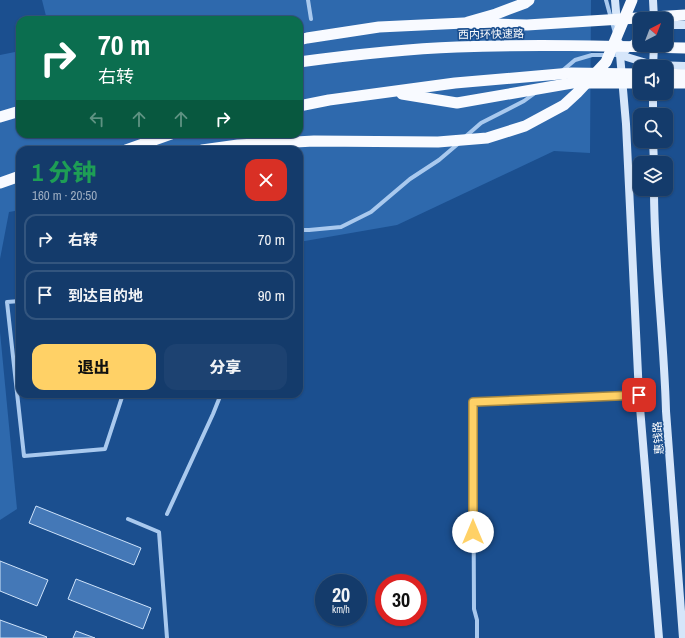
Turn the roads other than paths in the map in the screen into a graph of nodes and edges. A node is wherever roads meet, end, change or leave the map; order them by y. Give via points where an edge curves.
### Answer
1 (308, 0) edge
2 (529, 0) edge
3 (606, 0) edge
4 (614, 0) edge
5 (632, 0) edge
6 (653, 0) edge
7 (654, 12) edge
8 (685, 15) edge
9 (311, 19) dead end
10 (464, 23) junction
11 (673, 25) edge
12 (685, 25) edge
13 (303, 39) edge
14 (633, 44) edge
15 (685, 48) edge
16 (620, 55) junction
17 (635, 60) edge
18 (303, 61) edge
19 (673, 66) edge
20 (685, 66) edge
21 (633, 74) edge
22 (673, 74) edge
23 (685, 75) edge
24 (552, 78) dead end
25 (547, 83) dead end
26 (633, 83) edge
27 (673, 83) edge
28 (685, 83) edge
29 (391, 92) junction
30 (303, 105) edge
31 (16, 113) edge
32 (0, 117) edge
33 (160, 138) edge
34 (137, 146) edge
35 (231, 146) edge
36 (16, 177) edge
37 (0, 183) edge
38 (654, 196) edge
39 (303, 230) edge
40 (16, 301) edge
41 (16, 384) edge
42 (639, 395) junction
43 (18, 398) edge
44 (122, 398) edge
45 (219, 398) edge
46 (167, 514) dead end
47 (128, 519) dead end
48 (167, 638) edge
49 (478, 638) edge
50 (659, 638) edge
51 (684, 638) edge

1 - 9 street
2 - 10 highway via 496,14
3 - 16 street
4 - 16 main road
5 - 35 highway, bridge via 606,62 564,105 525,126 487,138 438,142 314,141
6 - 7 main road
8 - 10 highway, bridge via 527,25
10 - 13 highway, bridge via 379,27
11 - 12 main road
14 - 16 main road
15 - 18 highway, 西内环快速路, bridge via 579,45 456,47 349,55
16 - 17 main road
16 - 24 street via 592,55 575,60
16 - 42 main road via 626,124
19 - 20 main road
21 - 29 highway, bridge via 571,72
22 - 23 highway
25 - 39 street via 524,101 481,123 439,160 410,179 371,212 340,227
26 - 29 highway, bridge via 572,83 457,103
27 - 28 highway
29 - 30 highway, bridge
31 - 32 highway
33 - 34 highway
36 - 37 highway
38 - 51 main road, 惠钱路 via 666,411
40 - 41 street via 7,302
42 - 49 street via 473,402 474,609
42 - 50 main road
43 - 44 street via 24,456 105,449
45 - 46 street
47 - 48 street via 159,532

